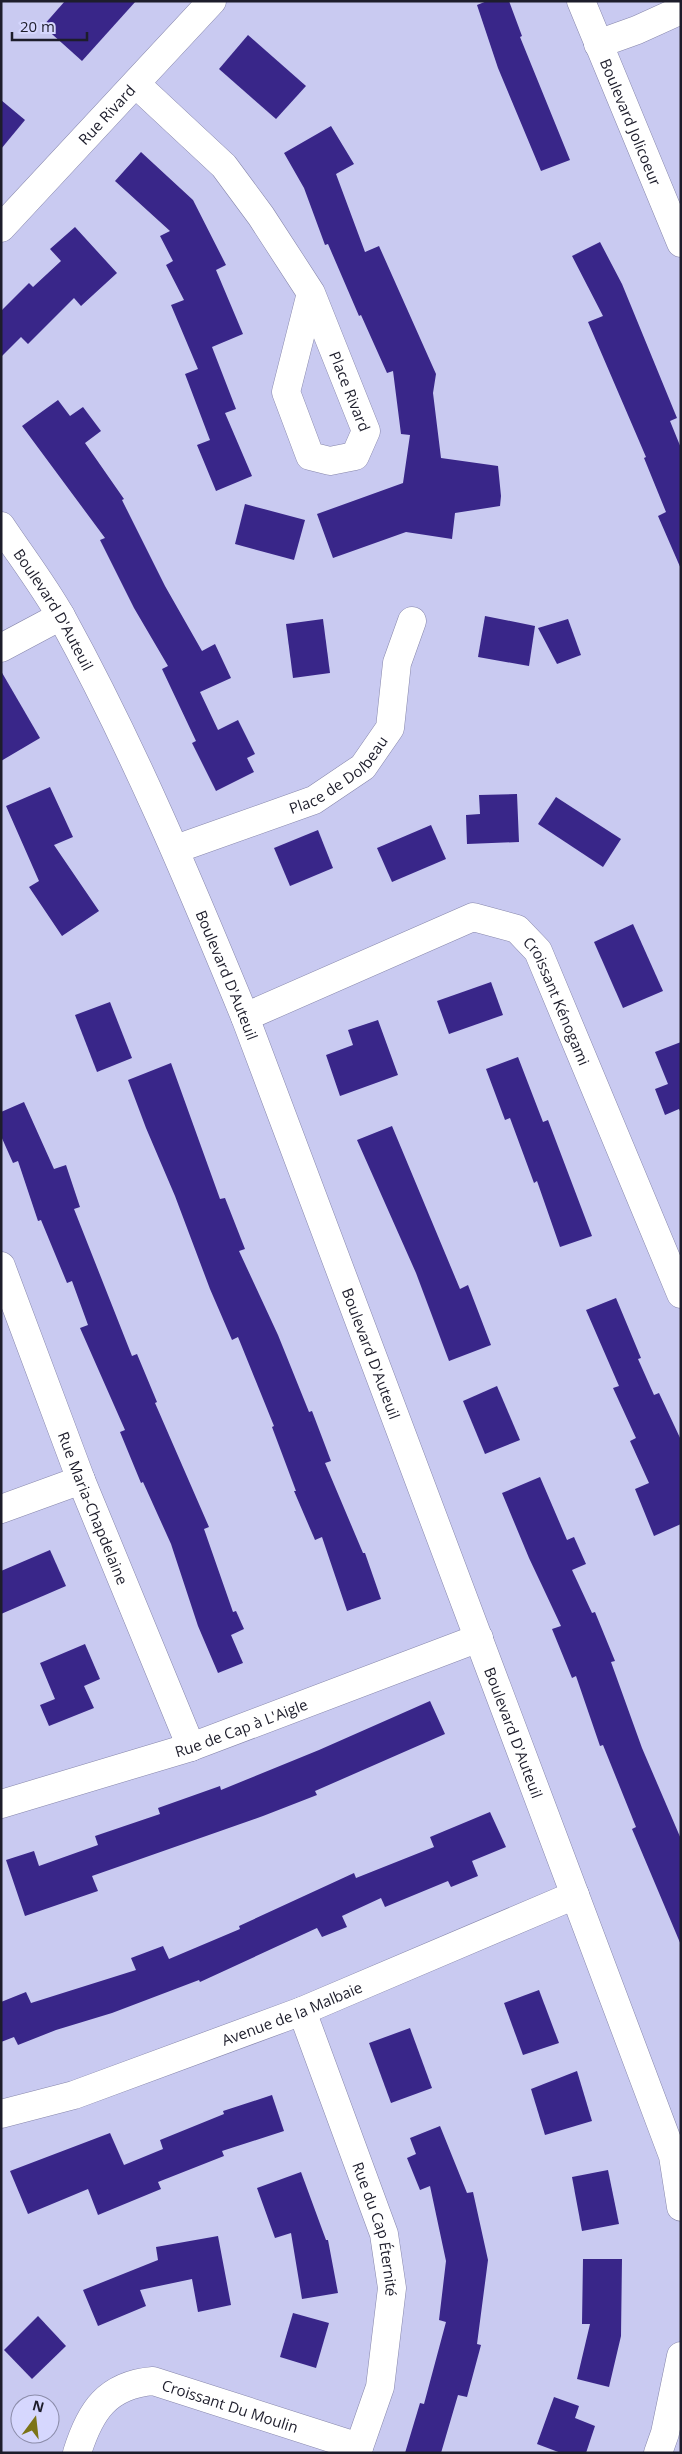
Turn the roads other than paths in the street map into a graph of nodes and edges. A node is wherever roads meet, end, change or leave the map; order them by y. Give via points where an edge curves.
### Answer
1 (212, 1) edge
2 (580, 1) edge
3 (681, 10) edge
4 (598, 44) junction
5 (136, 84) junction
6 (1, 228) edge
7 (681, 243) edge
8 (311, 293) junction
9 (1, 526) edge
10 (61, 616) junction
11 (412, 621) dead end
12 (1, 648) edge
13 (176, 848) junction
14 (245, 1017) junction
15 (1, 1266) edge
16 (681, 1294) edge
17 (81, 1480) junction
18 (1, 1509) edge
19 (478, 1638) junction
20 (191, 1748) junction
21 (1, 1804) edge
22 (575, 1895) junction
23 (302, 2011) junction
24 (1, 2114) edge
25 (677, 2156) edge
26 (681, 2207) edge
27 (681, 2356) edge
28 (358, 2450) edge
29 (77, 2453) edge
30 (658, 2453) edge

1 - 5 street, Rue Rivard
2 - 4 street, Boulevard Jolicoeur
3 - 4 street
4 - 7 street, Boulevard Jolicoeur
5 - 6 street, Rue Rivard
5 - 8 street, Place Rivard via 224,166
8 - 8 street, Place Rivard via 286,392 310,456 330,461 355,456 366,431
9 - 10 street, Boulevard D'Auteuil
10 - 12 street
10 - 13 street, Boulevard D'Auteuil
11 - 13 street, Place de Dolbeau via 397,663 390,728 363,767 314,800
13 - 14 street, Boulevard D'Auteuil
14 - 16 street, Croissant Kénogami via 473,916 517,929 538,951
14 - 19 street, Boulevard D'Auteuil
15 - 17 street, Rue Maria-Chapdelaine
17 - 18 street
17 - 20 street, Rue Maria-Chapdelaine
19 - 20 street, Rue de Cap à L'Aigle
19 - 22 street, Boulevard D'Auteuil
20 - 21 street, Rue de Cap à L'Aigle
22 - 23 street, Avenue de la Malbaie
22 - 25 street, Boulevard D'Auteuil
23 - 24 street, Avenue de la Malbaie via 74,2095
23 - 28 street, Rue du Cap Éternité via 384,2234 392,2288 380,2387
25 - 26 street, Boulevard D'Auteuil
27 - 30 street
28 - 29 street, Croissant Du Moulin via 153,2381 133,2383 99,2405 86,2424

